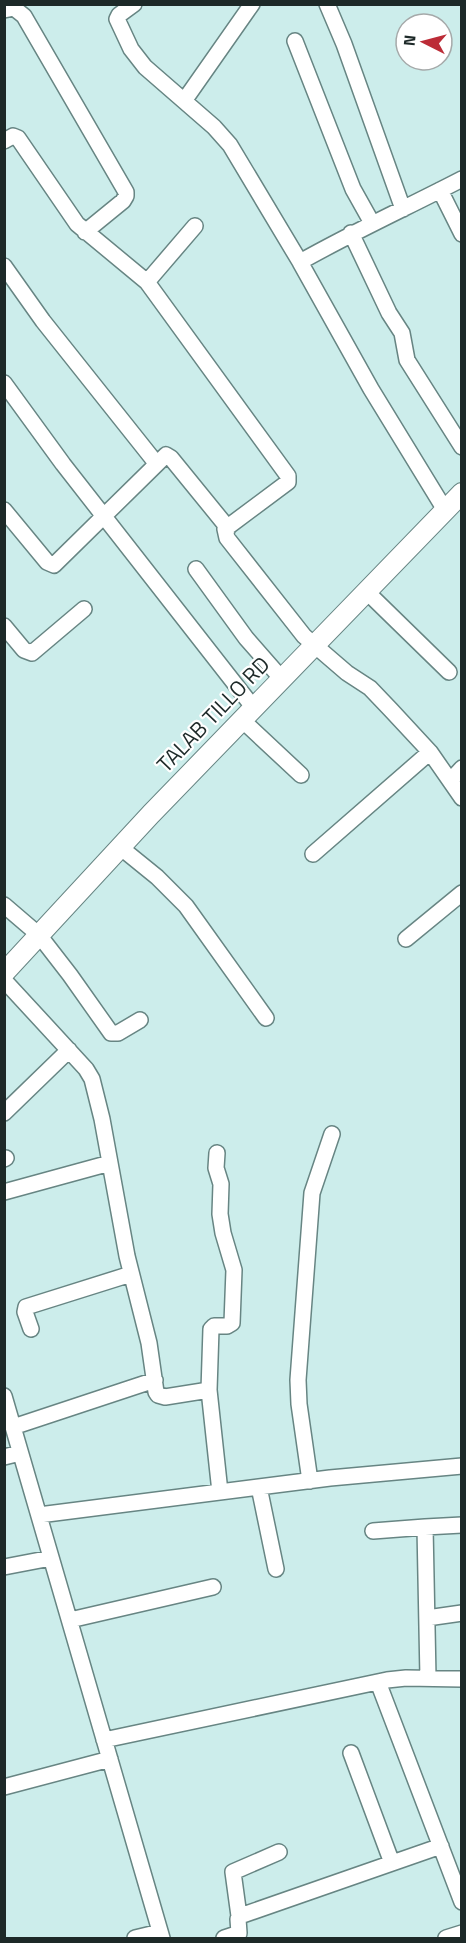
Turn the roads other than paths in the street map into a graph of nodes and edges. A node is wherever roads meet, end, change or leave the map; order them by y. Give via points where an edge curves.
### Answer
1 (134, 4) edge
2 (252, 4) edge
3 (327, 4) edge
4 (11, 8) edge
5 (295, 41) dead end
6 (184, 101) junction
7 (4, 141) edge
8 (462, 179) edge
9 (440, 190) junction
10 (403, 209) junction
11 (372, 224) junction
12 (195, 226) dead end
13 (85, 232) junction
14 (351, 233) junction
15 (462, 234) edge
16 (300, 262) junction
17 (4, 266) edge
18 (147, 282) junction
19 (4, 383) edge
20 (462, 447) edge
21 (156, 463) junction
22 (462, 493) edge
23 (4, 510) edge
24 (445, 510) junction
25 (105, 516) junction
26 (228, 528) junction
27 (196, 569) dead end
28 (366, 591) junction
29 (84, 609) dead end
30 (4, 626) edge
31 (313, 644) junction
32 (450, 672) dead end
33 (280, 678) junction
34 (247, 713) junction
35 (430, 752) junction
36 (462, 768) edge
37 (301, 775) dead end
38 (450, 781) junction
39 (462, 798) edge
40 (120, 847) junction
41 (314, 854) dead end
42 (461, 893) edge
43 (4, 905) edge
44 (39, 935) junction
45 (406, 939) dead end
46 (4, 973) edge
47 (4, 980) edge
48 (266, 1018) dead end
49 (141, 1020) dead end
50 (69, 1050) junction
51 (4, 1113) edge
52 (332, 1134) dead end
53 (217, 1154) dead end
54 (110, 1163) junction
55 (4, 1192) edge
56 (131, 1274) junction
57 (31, 1329) dead end
58 (155, 1380) junction
59 (209, 1390) junction
60 (4, 1396) edge
61 (13, 1427) junction
62 (12, 1455) edge
63 (462, 1466) edge
64 (310, 1480) junction
65 (259, 1487) junction
66 (220, 1492) junction
67 (39, 1515) junction
68 (462, 1525) edge
69 (426, 1527) junction
70 (373, 1531) dead end
71 (51, 1558) junction
72 (4, 1567) edge
73 (276, 1569) dead end
74 (213, 1587) dead end
75 (462, 1613) edge
76 (427, 1618) junction
77 (70, 1620) junction
78 (428, 1678) junction
79 (462, 1679) edge
80 (378, 1682) junction
81 (104, 1740) junction
82 (351, 1753) dead end
83 (110, 1759) junction
84 (4, 1787) edge
85 (441, 1846) junction
86 (279, 1852) dead end
87 (392, 1863) junction
88 (462, 1902) edge
89 (239, 1916) junction
90 (462, 1933) edge
91 (161, 1935) edge
92 (135, 1938) edge
93 (224, 1938) edge
94 (446, 1938) edge

1 - 6 street via 119,15 119,26 145,67
2 - 6 street
3 - 10 street
4 - 13 street via 24,15 126,192 123,201
5 - 11 street via 353,189
6 - 16 street via 230,145
7 - 13 street via 13,136 18,138
8 - 9 street
9 - 10 street
9 - 15 street
10 - 11 street
11 - 14 street
12 - 18 street
13 - 18 street
14 - 16 street
14 - 20 street via 402,333 407,360
16 - 24 street
17 - 21 street
18 - 26 street via 288,476 288,482
19 - 25 street
21 - 25 street
21 - 26 street via 166,455 171,458
22 - 24 main road, TALAB TILLO RD
23 - 25 street via 47,562 54,565
24 - 28 main road, TALAB TILLO RD
25 - 34 street
26 - 31 street via 224,532 226,538
27 - 33 street
28 - 31 main road, TALAB TILLO RD
28 - 32 street
29 - 30 street via 32,653 27,653
31 - 33 main road, TALAB TILLO RD
31 - 35 street via 370,688
33 - 34 main road, TALAB TILLO RD
34 - 37 street
34 - 40 main road, TALAB TILLO RD
35 - 38 street
35 - 41 street
36 - 38 street
38 - 39 street
40 - 44 main road, TALAB TILLO RD
40 - 48 street via 186,906
42 - 45 street
43 - 44 street
44 - 46 main road, TALAB TILLO RD
44 - 49 street via 111,1034
47 - 50 street
50 - 51 street
50 - 54 street via 92,1079
52 - 64 street via 312,1193 298,1380
53 - 59 street via 220,1214 234,1266 234,1284 232,1323 211,1329
54 - 55 street
54 - 56 street
56 - 57 street via 26,1307
56 - 58 street
58 - 59 street via 156,1392 161,1397
58 - 61 street
59 - 66 street
60 - 61 street
61 - 62 street
62 - 67 street
63 - 64 street
64 - 65 street
65 - 66 street
65 - 73 street
66 - 67 street
67 - 71 street
68 - 69 street
69 - 70 street
69 - 76 street
71 - 72 street
71 - 77 street
74 - 77 street
75 - 76 street
76 - 78 street
77 - 81 street
78 - 79 street
78 - 80 street
80 - 81 street
80 - 85 street
81 - 83 street
82 - 87 street
83 - 84 street
83 - 91 street
85 - 87 street
85 - 88 street
86 - 89 street via 233,1872
87 - 89 street
89 - 93 street via 239,1933
90 - 94 street
91 - 92 street

